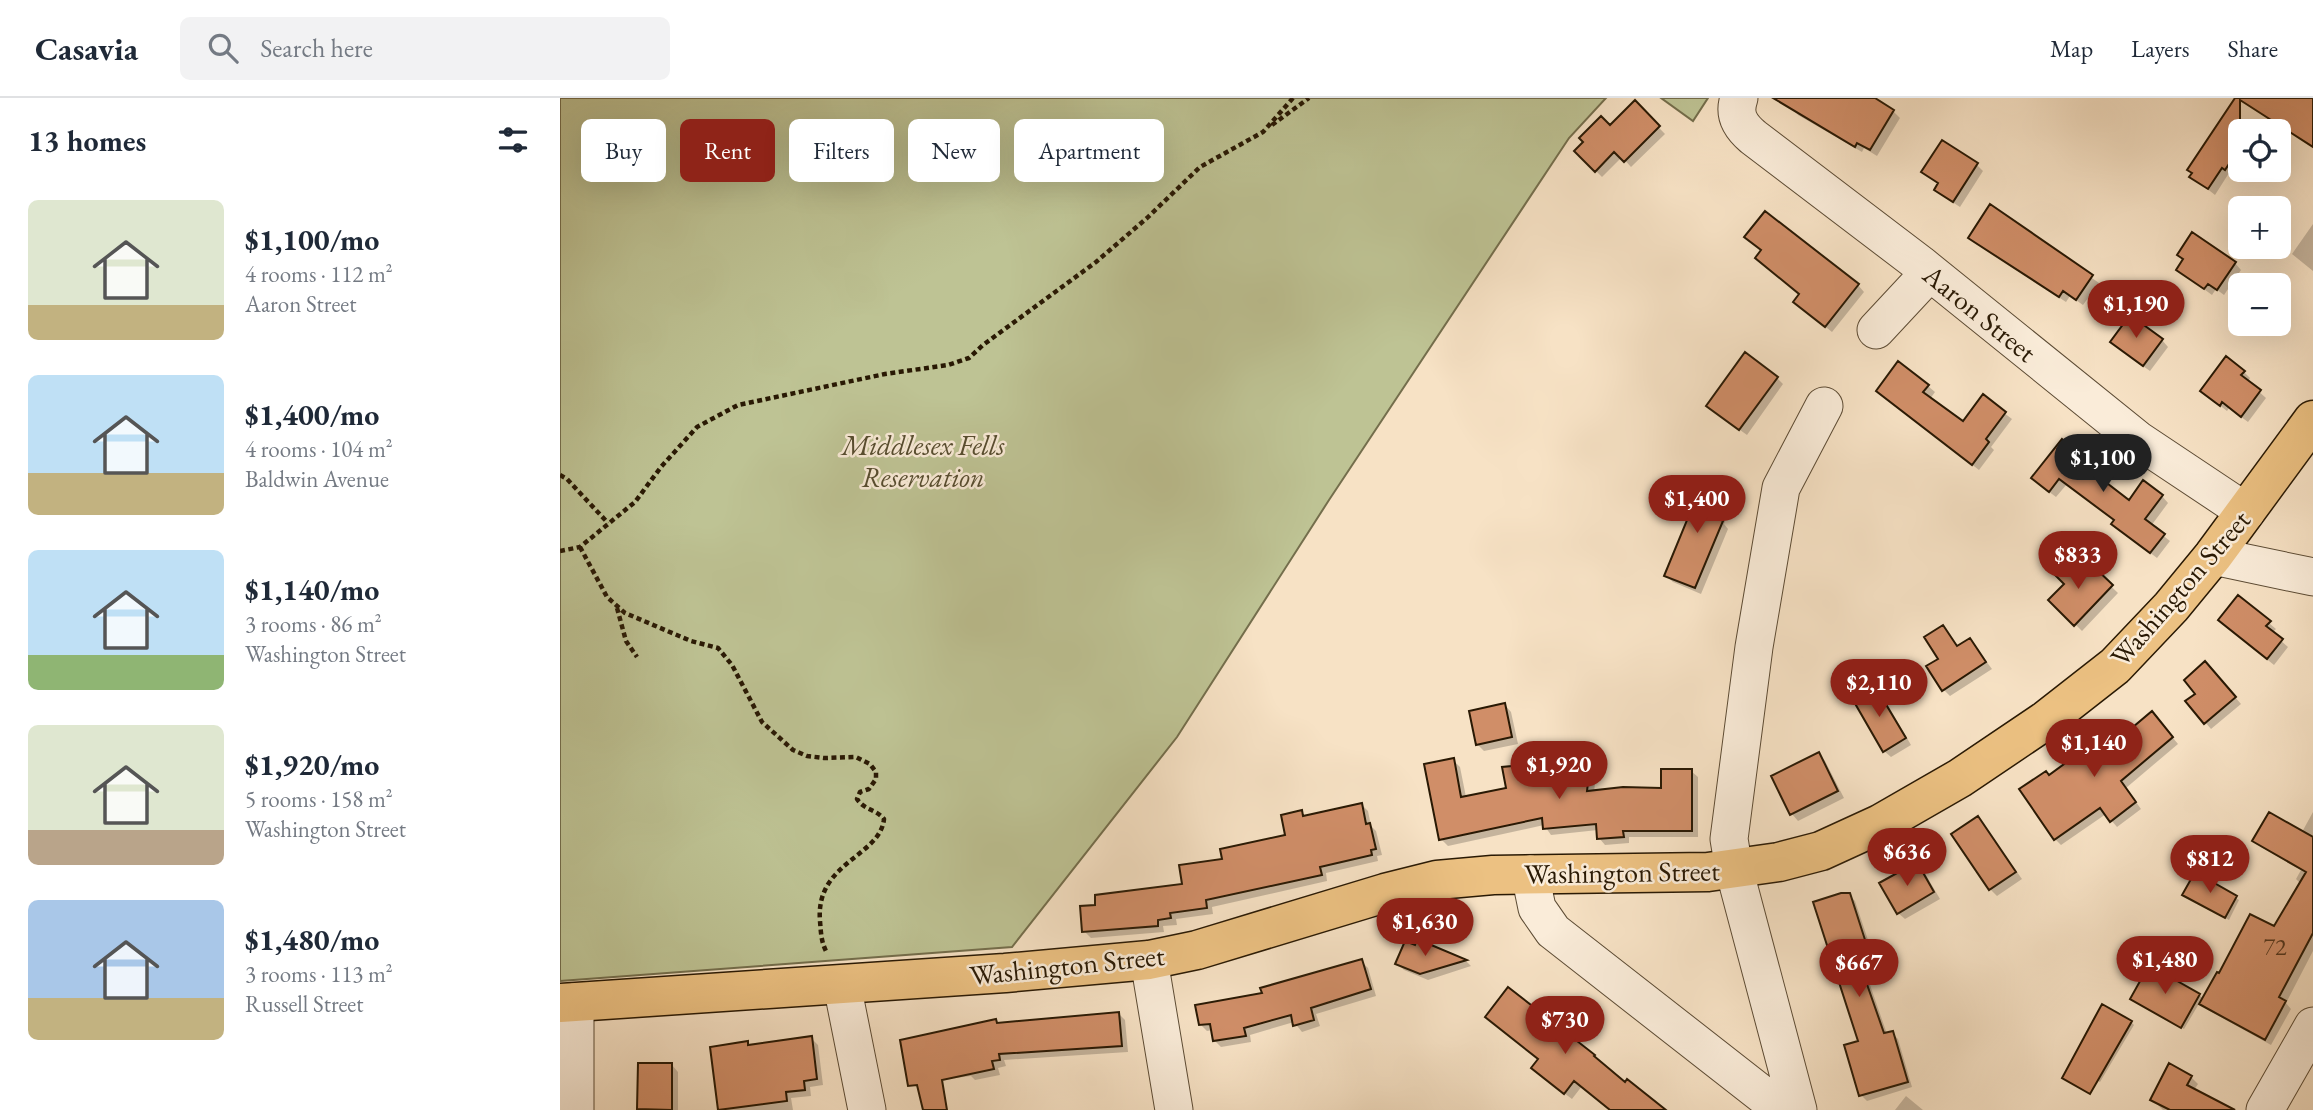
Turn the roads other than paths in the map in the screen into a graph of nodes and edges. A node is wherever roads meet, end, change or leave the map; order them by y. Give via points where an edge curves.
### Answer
1 (1739, 98) edge
2 (1930, 272) junction
3 (1876, 330) dead end
4 (1824, 405) dead end
5 (2313, 420) edge
6 (2246, 512) junction
7 (2213, 555) junction
8 (2313, 577) edge
9 (1734, 869) junction
10 (1530, 874) junction
11 (1149, 960) junction
12 (842, 985) junction
13 (568, 1003) edge
14 (2313, 1026) edge
15 (575, 1110) edge
16 (867, 1110) edge
17 (1174, 1110) edge
18 (1783, 1110) edge
19 (1798, 1110) edge
20 (2265, 1110) edge

1 - 2 street, Aaron Street via 1736,113 1748,132
2 - 3 street
2 - 6 street, Aaron Street via 2138,440
4 - 9 street via 1782,488 1754,648 1729,839
5 - 6 main road, Washington Street
6 - 7 main road, Washington Street
7 - 8 street
7 - 9 main road, Washington Street via 2115,666 1960,778 1853,838 1799,857
9 - 10 main road, Washington Street
9 - 19 street
10 - 11 main road, Washington Street via 1419,883 1244,937
10 - 18 street via 1537,908 1553,931
11 - 12 main road, Washington Street
11 - 17 street
12 - 13 main road, Washington Street
12 - 16 street
13 - 15 street
14 - 20 street

